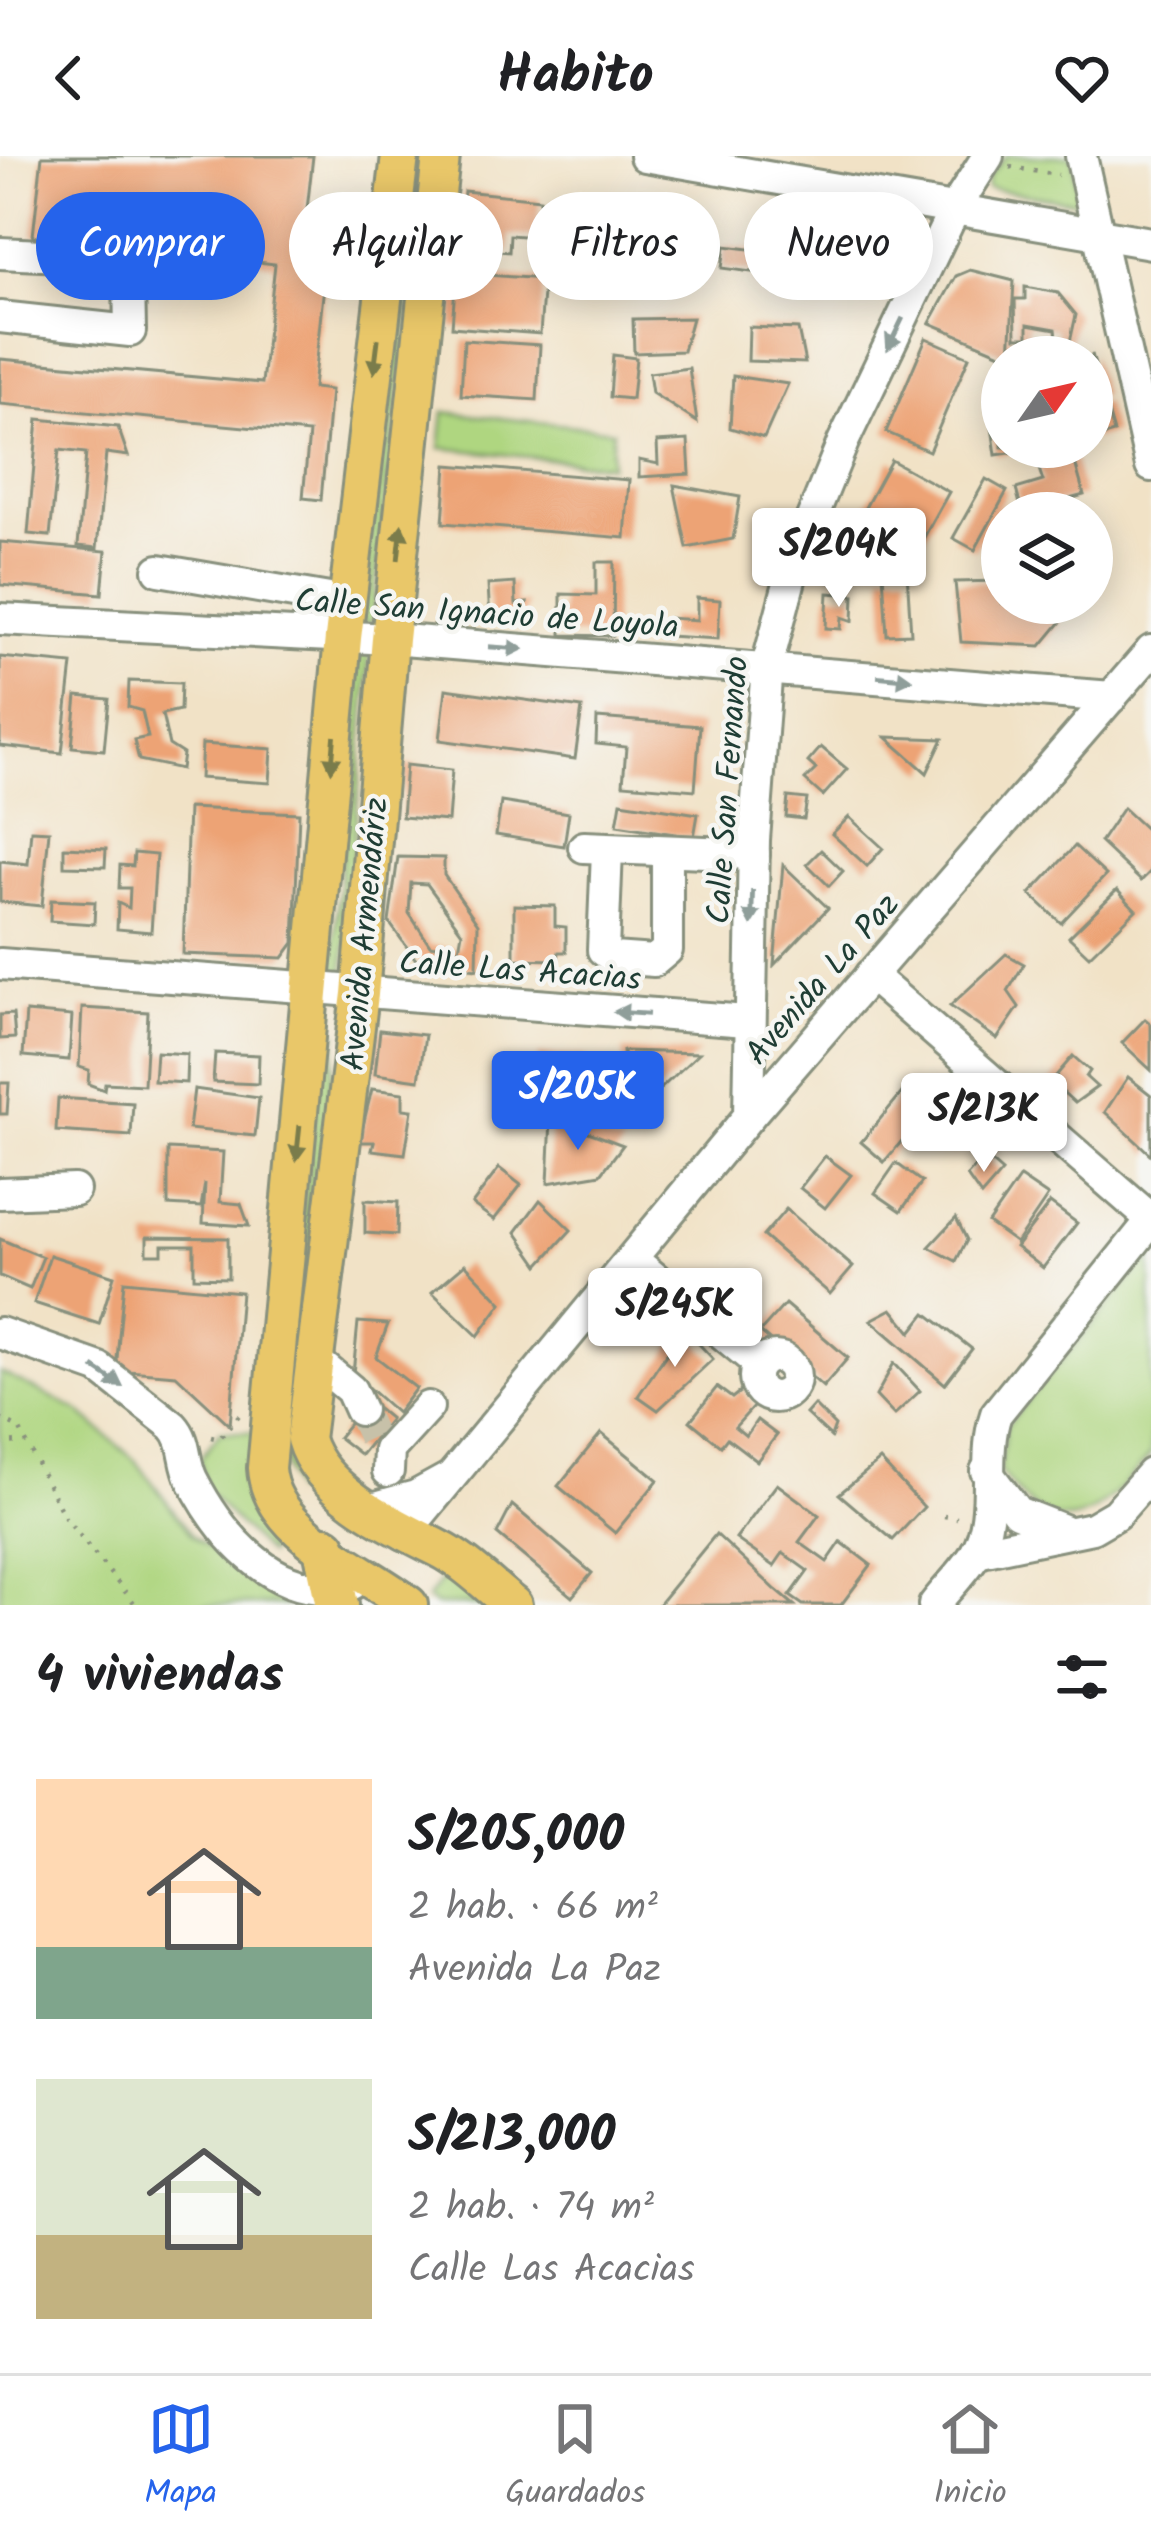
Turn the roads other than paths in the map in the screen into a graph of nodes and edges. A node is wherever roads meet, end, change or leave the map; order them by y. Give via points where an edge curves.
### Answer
1 (400, 156) edge
2 (442, 156) edge
3 (645, 156) edge
4 (993, 160) edge
5 (1070, 166) edge
6 (955, 208) junction
7 (1098, 234) junction
8 (1151, 243) edge
9 (0, 253) edge
10 (0, 316) edge
11 (1151, 466) edge
12 (158, 571) dead end
13 (0, 619) edge
14 (345, 620) junction
15 (390, 640) junction
16 (1151, 651) edge
17 (767, 666) junction
18 (1112, 697) junction
19 (667, 852) junction
20 (754, 854) junction
21 (0, 964) edge
22 (870, 975) junction
23 (314, 989) junction
24 (360, 994) junction
25 (747, 1021) junction
26 (749, 1117) junction
27 (74, 1190) dead end
28 (0, 1193) edge
29 (1151, 1220) edge
30 (632, 1259) junction
31 (0, 1333) edge
32 (314, 1359) junction
33 (759, 1364) dead end
34 (428, 1407) dead end
35 (360, 1410) tunnel mouth
36 (374, 1440) tunnel mouth
37 (388, 1471) junction
38 (986, 1471) junction
39 (1151, 1474) edge
40 (387, 1515) junction
41 (1073, 1532) junction
42 (976, 1552) junction
43 (343, 1574) edge
44 (409, 1605) edge
45 (513, 1605) edge
46 (934, 1605) edge

1 -> 14 main road, Avenida Armendáriz
15 -> 2 main road, Avenida Armendáriz
3 - 6 street
4 - 6 street, Calle San Fernando
5 - 7 street
6 - 7 street
6 -> 17 street, Calle San Fernando via 843,442 796,557
7 - 8 street
7 - 11 street
9 - 10 street via 104,258 129,278 130,331
12 - 14 street
13 - 14 street, Calle San Ignacio de Loyola
14 - 15 street, Calle San Ignacio de Loyola
14 -> 23 main road, Avenida Armendáriz
15 -> 17 street, Calle San Ignacio de Loyola
15 - 24 main road, Avenida Armendáriz
16 - 18 street, Avenida La Paz
17 -> 18 street, Calle San Ignacio de Loyola
17 - 20 street, Calle San Fernando
18 - 22 street, Avenida La Paz
19 - 19 street via 667,950 654,961 613,958 603,950 596,848
19 - 20 street
20 -> 25 street, Calle San Fernando
21 - 23 street, Calle Las Acacias
22 - 26 street, Avenida La Paz
22 - 29 street
23 - 24 street, Calle Las Acacias
23 -> 43 main road, Avenida Armendáriz via 266,1468 277,1506
25 -> 24 street, Calle Las Acacias
24 - 32 main road, Avenida Armendáriz
25 - 26 street, Calle San Fernando
26 - 30 street, Avenida La Paz
27 - 28 street
29 - 38 street via 996,1414
30 - 33 street
30 - 40 street, Avenida La Paz via 461,1468
31 -> 43 street via 99,1369 173,1426 188,1473 226,1532 285,1584
32 - 35 street via 351,1390
32 - 40 main road, Avenida Armendáriz via 305,1439 319,1471
34 - 37 street via 389,1450
36 - 37 street
37 - 40 street
38 - 41 street via 1017,1512
38 - 42 street
39 - 41 street via 1116,1514
40 - 43 main road via 399,1553
40 - 43 main road via 329,1512
40 - 45 main road, Avenida Armendáriz
41 - 42 street
42 - 46 street
43 - 44 main road, Avenida Armendáriz

